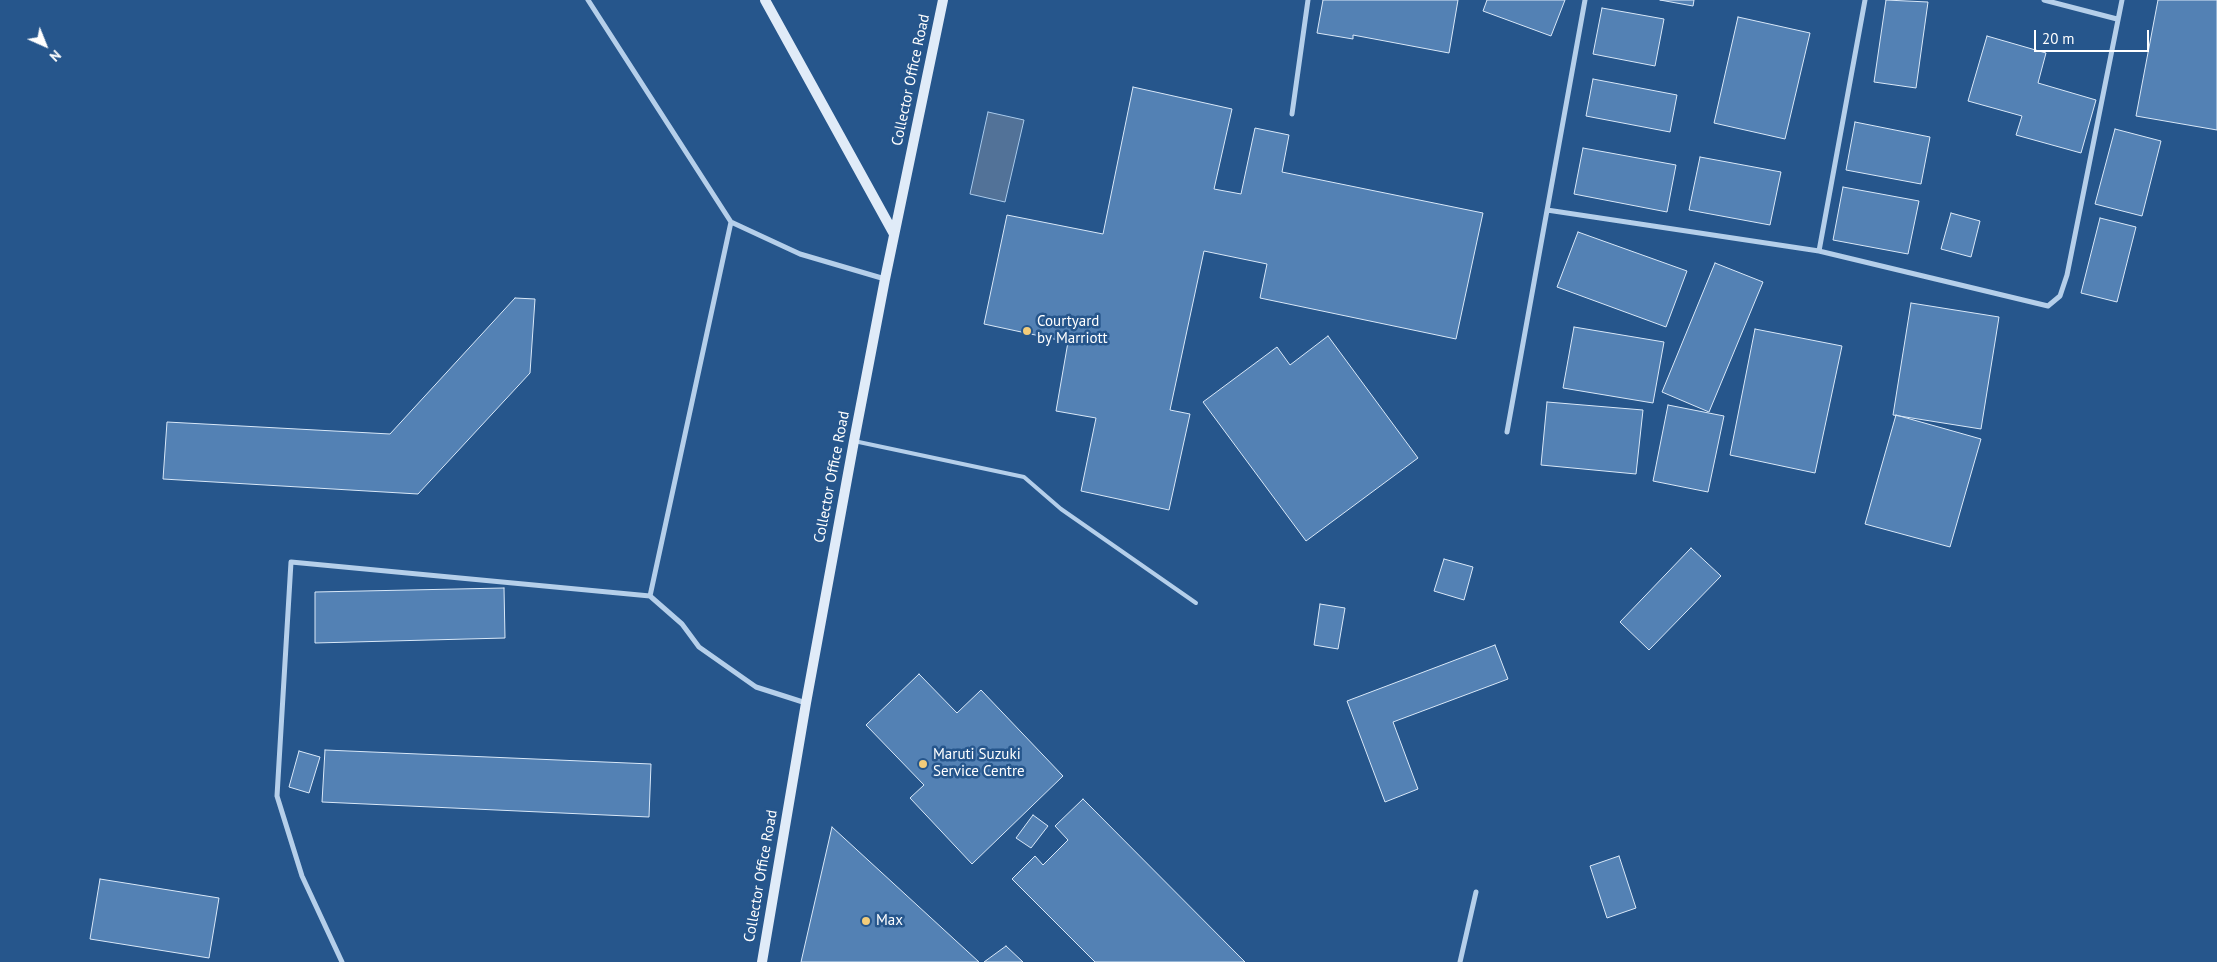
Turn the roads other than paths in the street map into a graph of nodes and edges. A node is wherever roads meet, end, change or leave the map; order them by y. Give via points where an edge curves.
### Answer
1 (588, 0) edge
2 (765, 0) edge
3 (943, 0) edge
4 (1308, 0) edge
5 (1585, 0) edge
6 (1865, 0) edge
7 (2044, 0) edge
8 (2122, 0) edge
9 (2118, 19) junction
10 (1292, 114) dead end
11 (1547, 210) junction
12 (731, 222) junction
13 (894, 234) junction
14 (1819, 251) junction
15 (885, 279) junction
16 (1507, 432) dead end
17 (854, 441) junction
18 (650, 596) junction
19 (1196, 603) dead end
20 (806, 703) junction
21 (1476, 892) dead end
22 (342, 962) edge
23 (762, 962) edge
24 (1460, 962) edge

1 - 12 street
2 - 13 main road
3 - 13 main road, Collector Office Road
4 - 10 street
5 - 11 street
6 - 14 street
7 - 9 street
8 - 9 street
9 - 14 street via 2067,275 2060,296 2048,306
11 - 14 street
11 - 16 street
12 - 15 street via 800,254
12 - 18 street
13 - 15 main road, Collector Office Road
15 - 17 main road, Collector Office Road
17 - 19 lane via 1024,477 1061,509
17 - 20 main road, Collector Office Road
18 - 20 street via 682,624 699,647 756,687
18 - 22 street via 291,562 278,796 302,876
20 - 23 main road, Collector Office Road
21 - 24 street

